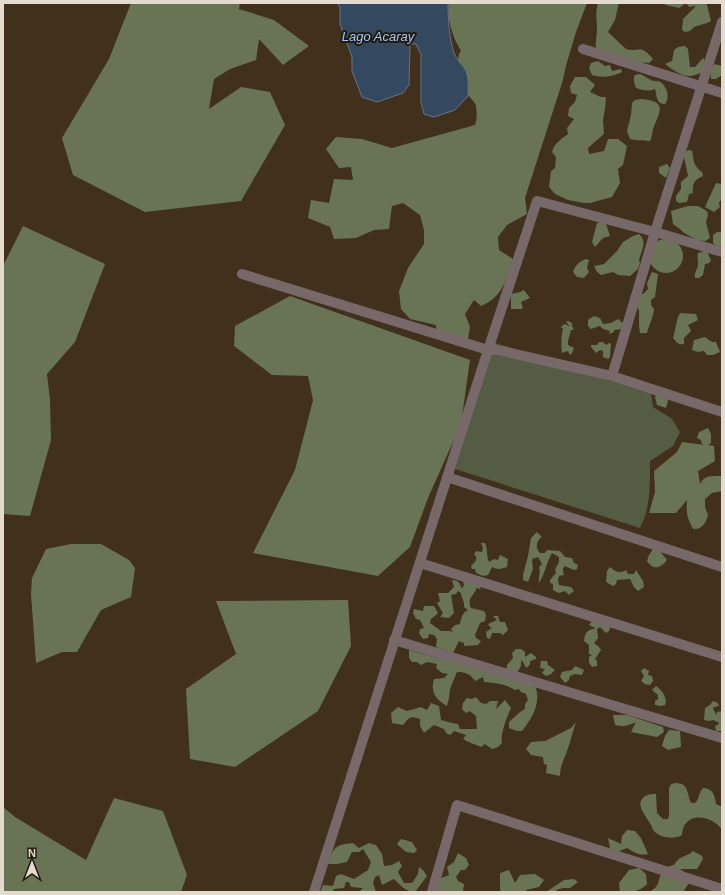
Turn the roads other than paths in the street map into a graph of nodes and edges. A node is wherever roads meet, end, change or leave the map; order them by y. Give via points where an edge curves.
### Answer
1 (722, 22) edge
2 (583, 49) dead end
3 (702, 86) junction
4 (722, 93) edge
5 (655, 232) junction
6 (722, 252) edge
7 (242, 274) dead end
8 (488, 350) junction
9 (612, 376) junction
10 (722, 412) edge
11 (447, 477) junction
12 (420, 563) junction
13 (722, 568) edge
14 (394, 640) junction
15 (722, 657) edge
16 (722, 738) edge
17 (722, 890) edge
18 (314, 892) edge
19 (432, 892) edge

1 - 3 street
2 - 3 street
3 - 4 street
3 - 5 street
5 - 6 street
5 - 8 street via 538,201
5 - 9 street
7 - 8 street
8 - 9 street via 498,350
8 - 11 street
9 - 10 street
11 - 12 street
11 - 13 street
12 - 14 street
12 - 15 street
14 - 16 street
14 - 18 street
17 - 19 street via 457,805

